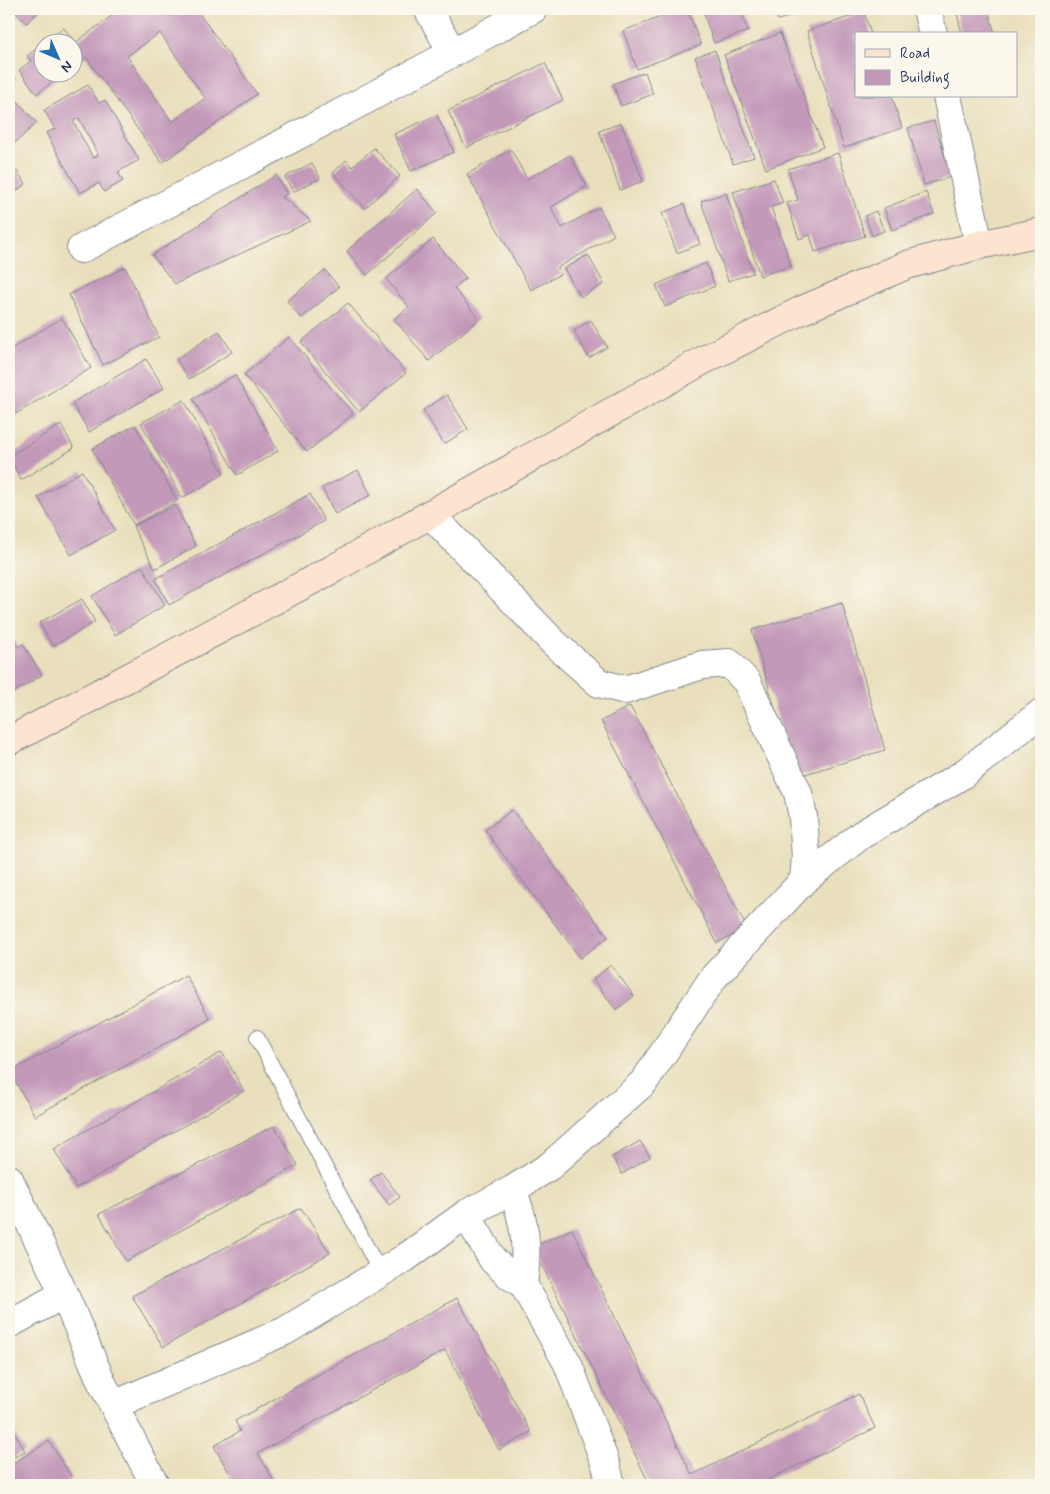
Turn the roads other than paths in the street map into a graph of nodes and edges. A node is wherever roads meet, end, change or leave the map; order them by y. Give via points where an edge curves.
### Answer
1 (428, 9) edge
2 (532, 9) edge
3 (927, 9) edge
4 (933, 32) edge
5 (452, 52) junction
6 (946, 98) edge
7 (1041, 232) edge
8 (979, 245) junction
9 (81, 249) dead end
10 (430, 514) junction
11 (1041, 713) edge
12 (9, 740) edge
13 (804, 880) junction
14 (257, 1038) dead end
15 (9, 1179) edge
16 (512, 1190) junction
17 (466, 1214) junction
18 (380, 1272) junction
19 (523, 1284) junction
20 (64, 1294) junction
21 (9, 1324) edge
22 (114, 1405) junction
23 (155, 1485) edge
24 (611, 1485) edge

1 - 5 street
2 - 5 street
3 - 4 street
5 - 9 street
6 - 8 street
7 - 8 main road
8 - 10 main road via 907,265 800,311 700,362
10 - 12 main road via 333,569
10 - 13 street via 554,642 599,683 625,690 702,665 729,663 747,682 798,793 806,857
11 - 13 street via 962,776 861,834
13 - 16 street via 713,978 644,1082 550,1166
14 - 18 lane
15 - 20 street
16 - 17 street
16 - 19 street via 525,1234
17 - 18 street
17 - 19 street via 493,1260
18 - 22 street via 285,1331
19 - 24 street via 568,1364
20 - 21 street
20 - 22 street
22 - 23 street

